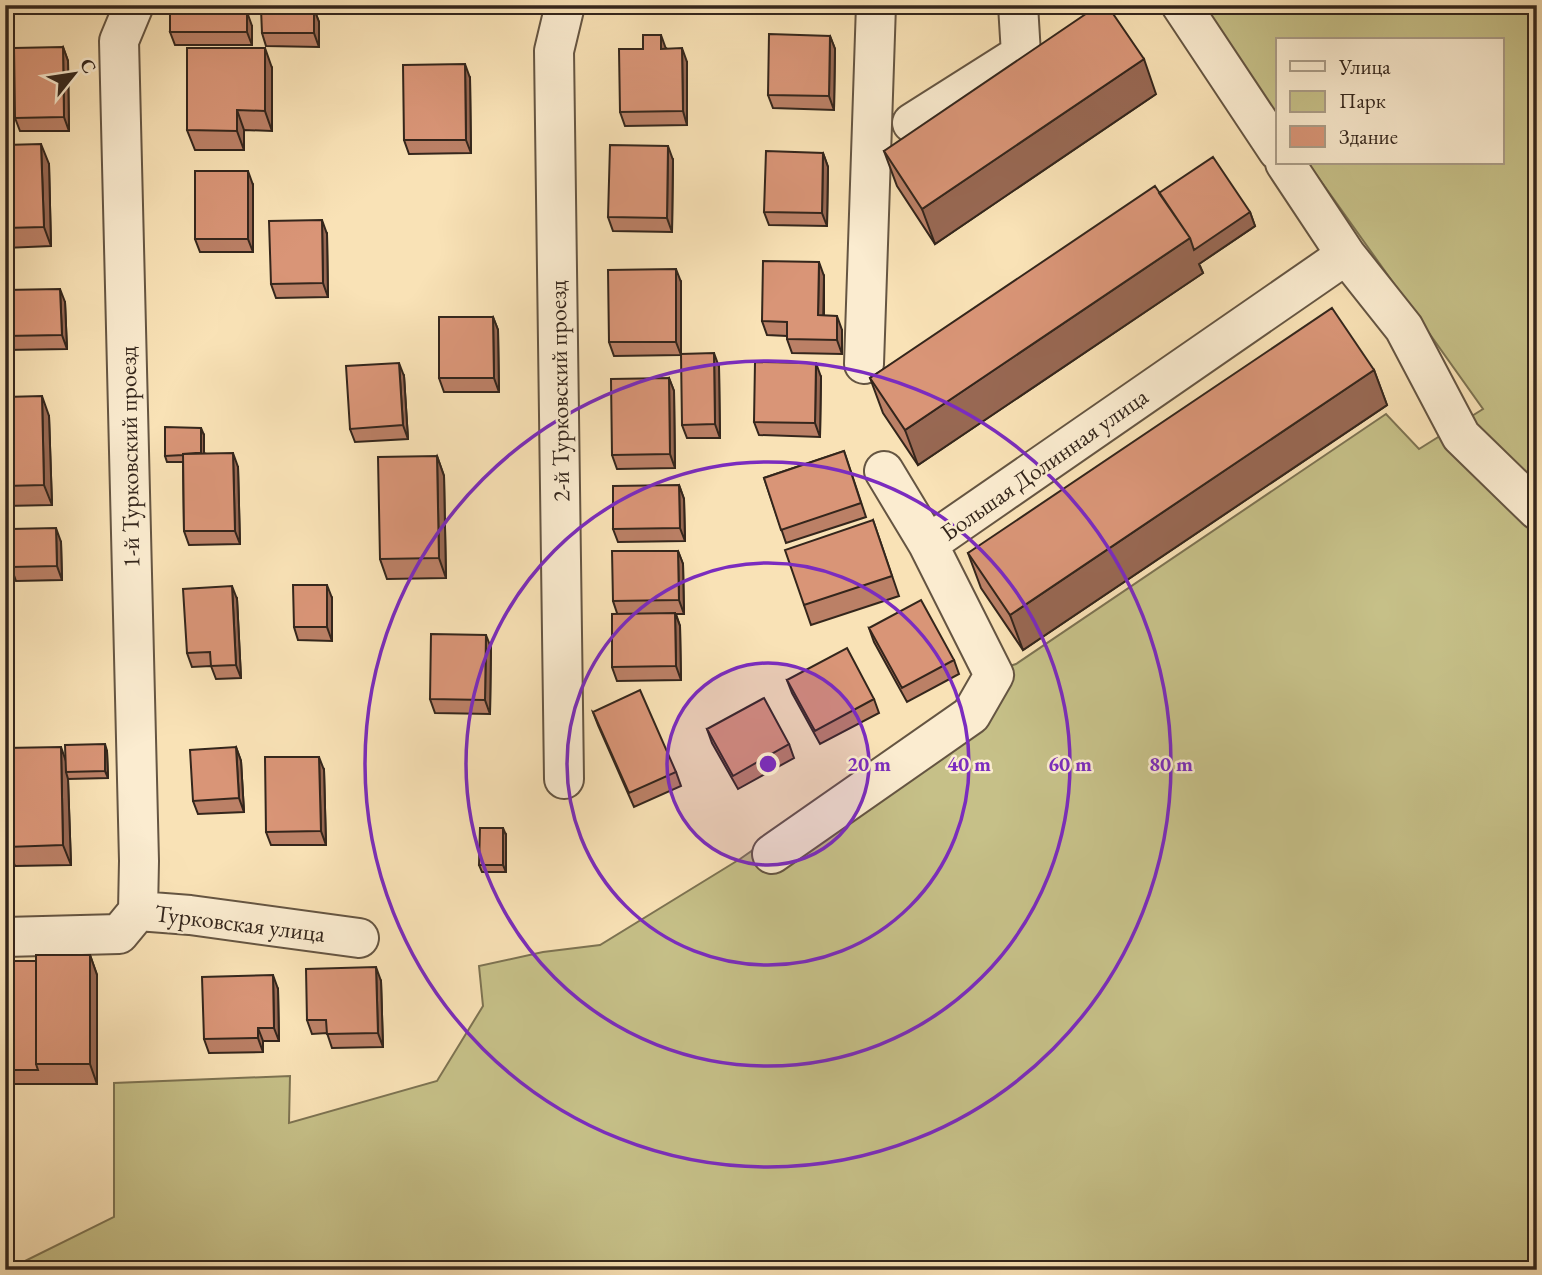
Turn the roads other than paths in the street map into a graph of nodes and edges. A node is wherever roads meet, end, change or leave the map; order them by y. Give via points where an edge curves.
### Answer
1 (134, 5) edge
2 (565, 5) edge
3 (876, 5) edge
4 (1018, 5) edge
5 (1181, 5) edge
6 (912, 123) dead end
7 (1276, 148) edge
8 (1286, 164) edge
9 (1346, 255) junction
10 (864, 364) dead end
11 (884, 471) dead end
12 (1537, 510) edge
13 (928, 544) junction
14 (564, 779) dead end
15 (772, 855) dead end
16 (138, 911) junction
17 (5, 937) edge
18 (359, 938) dead end

1 - 16 street, 1-й Турковский проезд via 119,41
2 - 14 street, 2-й Турковский проезд via 554,51
3 - 10 street
4 - 6 street via 1021,54
5 - 7 street
8 - 9 street
9 - 12 street via 1404,328 1461,436
9 - 13 street, Большая Долинная улица
11 - 13 street
13 - 15 street, Большая Долинная улица via 995,675 971,715
16 - 17 street, Турковская улица via 119,934
16 - 18 street, Турковская улица

